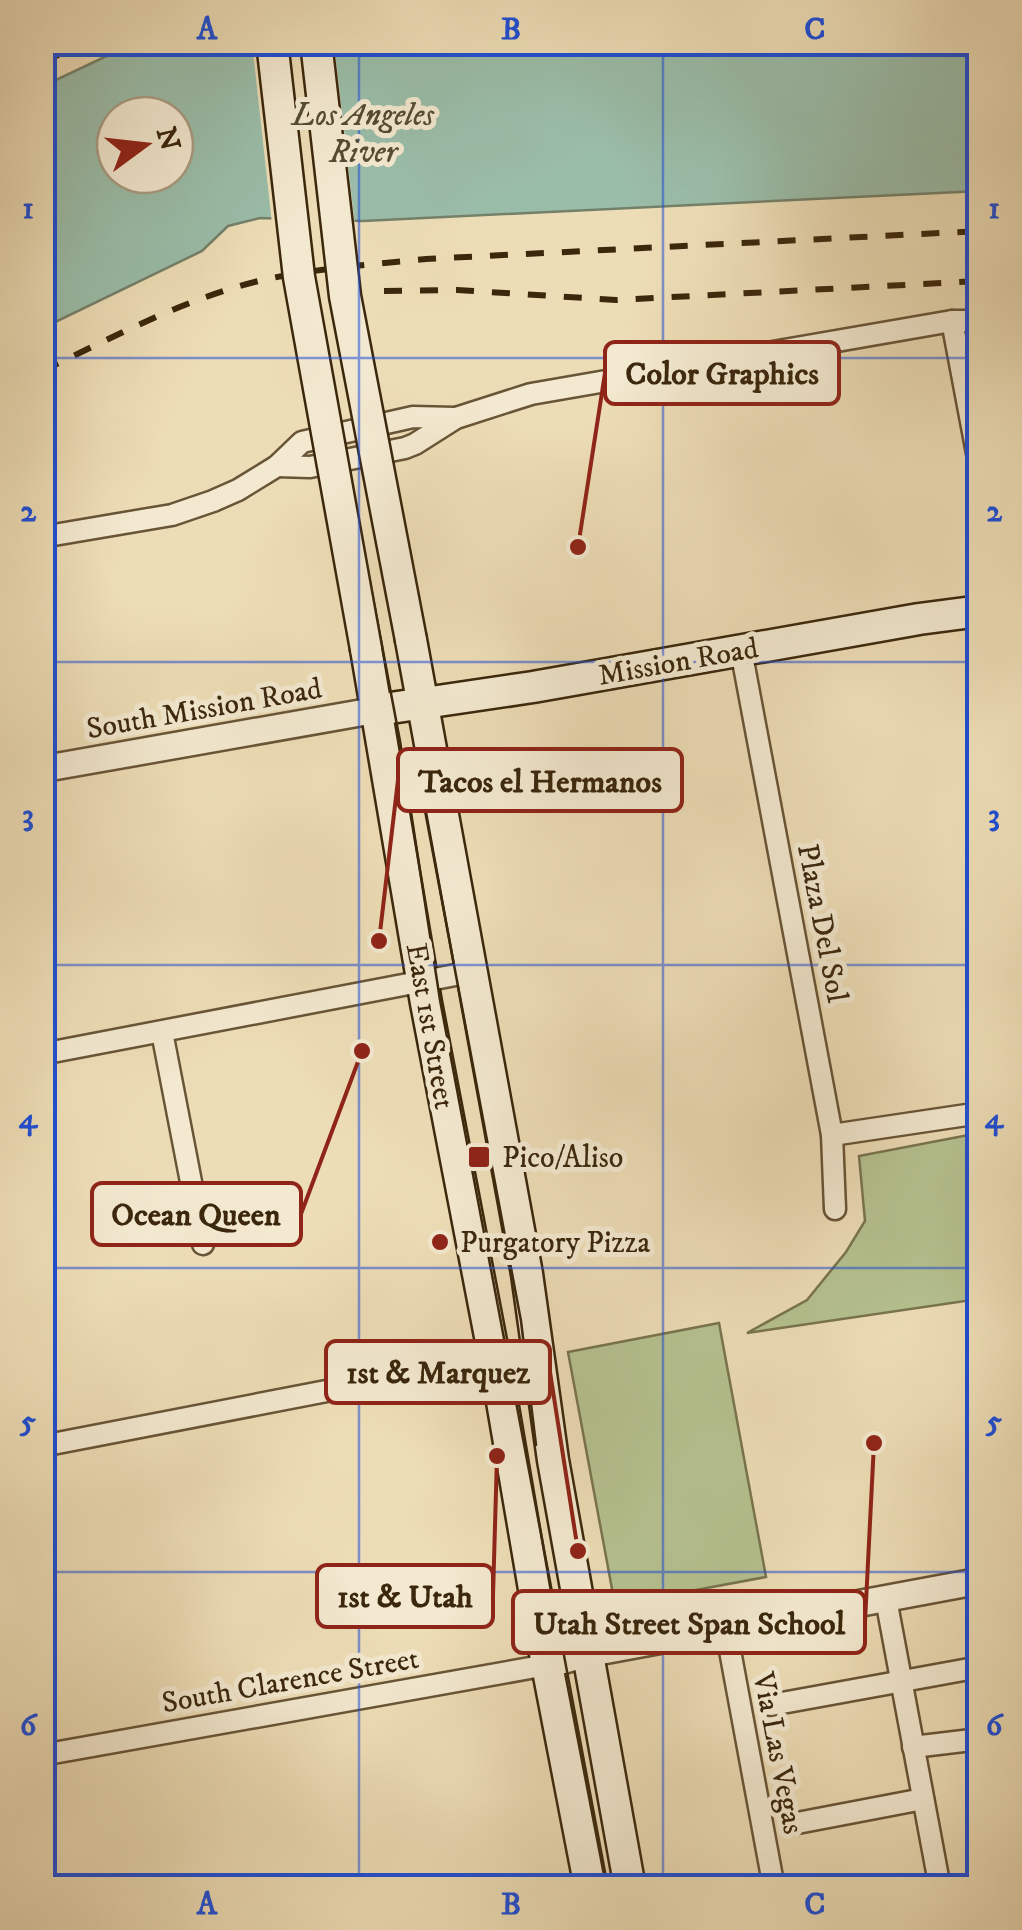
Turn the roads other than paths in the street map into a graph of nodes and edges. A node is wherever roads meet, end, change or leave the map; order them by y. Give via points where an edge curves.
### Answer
1 (272, 42) edge
2 (316, 42) edge
3 (980, 321) edge
4 (952, 322) junction
5 (456, 418) junction
6 (278, 466) junction
7 (980, 468) edge
8 (42, 537) edge
9 (980, 611) edge
10 (742, 650) junction
11 (423, 703) junction
12 (377, 710) junction
13 (42, 769) edge
14 (472, 972) junction
15 (422, 981) junction
16 (162, 1032) junction
17 (42, 1054) edge
18 (980, 1113) edge
19 (832, 1136) junction
20 (835, 1209) dead end
21 (203, 1244) dead end
22 (539, 1350) junction
23 (493, 1358) junction
24 (42, 1446) edge
25 (980, 1581) edge
26 (886, 1599) junction
27 (726, 1630) junction
28 (588, 1654) junction
29 (547, 1666) junction
30 (980, 1667) edge
31 (901, 1681) junction
32 (771, 1705) dead end
33 (980, 1739) edge
34 (913, 1747) junction
35 (42, 1754) edge
36 (923, 1798) junction
37 (792, 1824) dead end
38 (590, 1888) edge
39 (630, 1888) edge
40 (774, 1888) edge
41 (940, 1888) edge

1 - 12 main road, East 1st Street, bridge via 299,277
2 - 11 main road, East 1st Street, bridge via 345,296
3 - 4 street
4 - 5 street via 531,394
4 - 7 street
5 - 6 street via 405,448 310,467
5 - 6 street via 414,417 302,442
6 - 8 street via 238,490 172,515
9 - 10 main road, Mission Road
10 - 11 main road, Mission Road
10 - 19 street, Plaza Del Sol
11 - 12 main road, Mission Road
11 - 14 main road, East 1st Street
12 - 13 street, South Mission Road
12 - 15 main road, East 1st Street
14 - 15 street
14 - 22 main road, East 1st Street
15 - 16 street
15 - 23 main road, East 1st Street
16 - 17 street
16 - 21 street
18 - 19 street
19 - 20 street, Plaza Del Sol
22 - 23 street
22 - 28 main road, East 1st Street
23 - 24 street
23 - 29 main road, East 1st Street
25 - 26 street
26 - 27 street
26 - 31 street
27 - 28 street
27 - 40 street, Via Las Vegas
28 - 29 street
28 - 39 main road, East 1st Street
29 - 35 street, South Clarence Street
29 - 38 main road, East 1st Street
30 - 31 street
31 - 32 street
31 - 34 street
33 - 34 street
34 - 36 street
36 - 37 street
36 - 41 street

